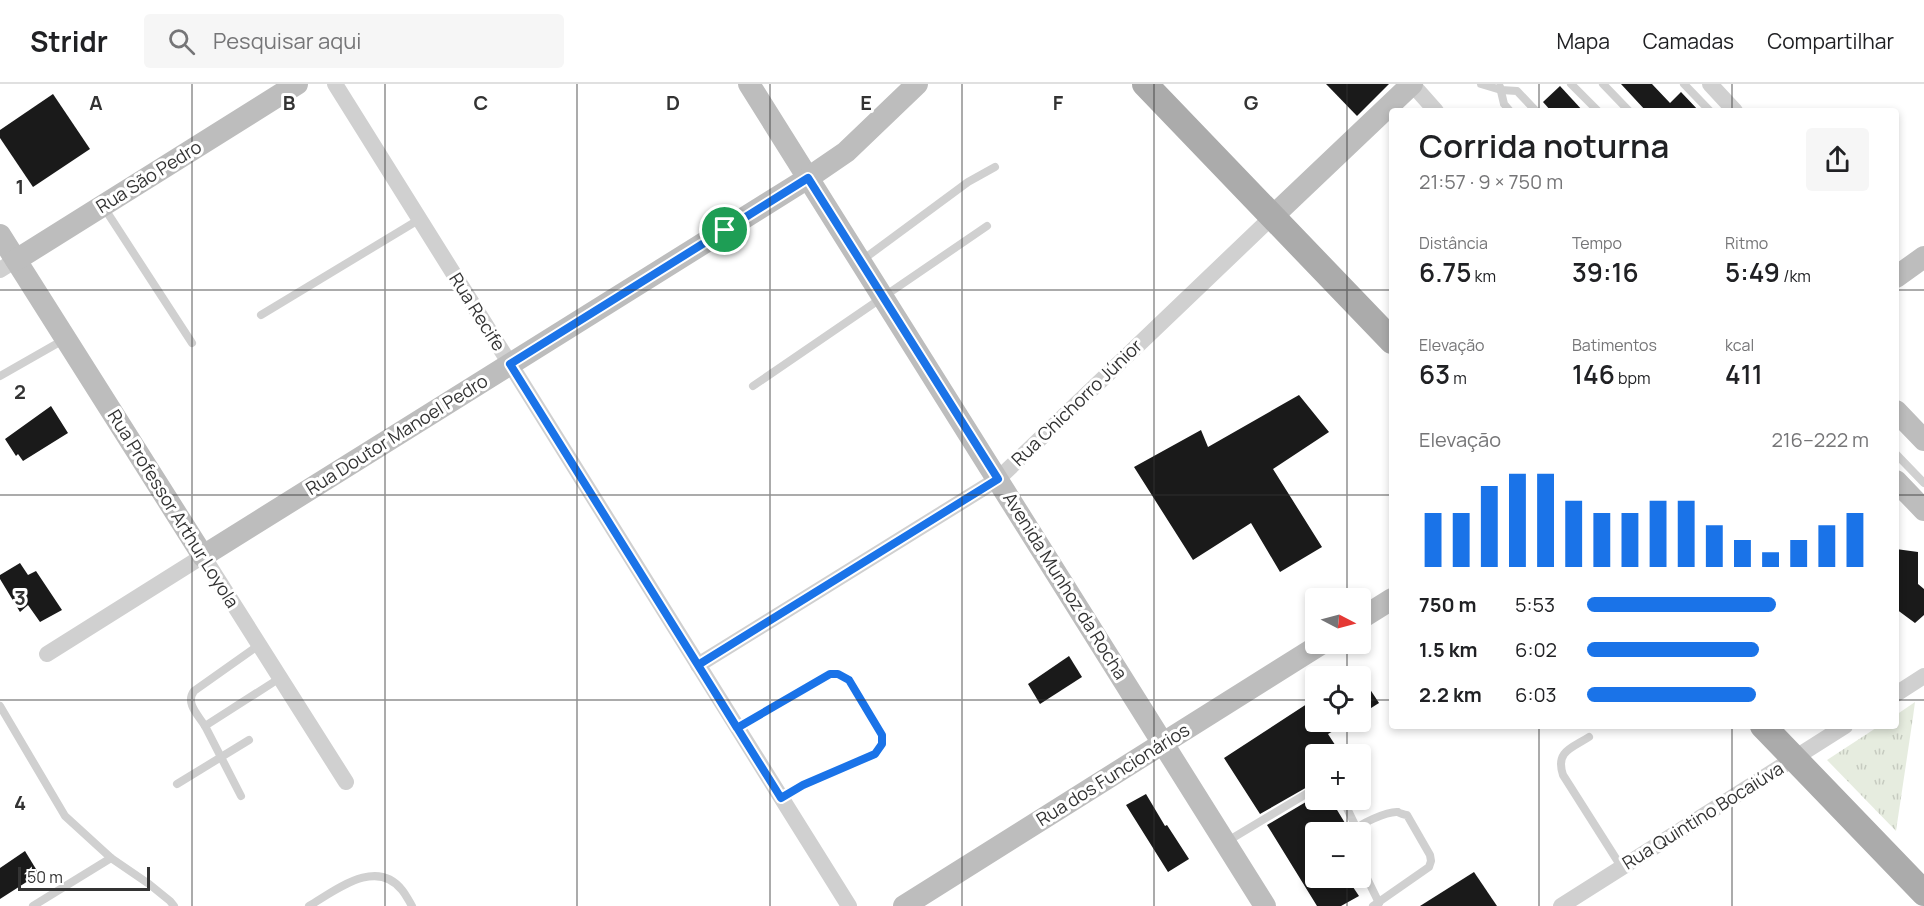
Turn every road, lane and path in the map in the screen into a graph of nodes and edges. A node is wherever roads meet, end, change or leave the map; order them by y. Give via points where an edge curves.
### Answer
1 (297, 84) edge
2 (335, 84) edge
3 (750, 84) edge
4 (917, 84) edge
5 (1145, 84) edge
6 (1412, 84) edge
7 (1481, 84) edge
8 (1571, 84) edge
9 (1603, 84) edge
10 (1684, 84) edge
11 (1710, 84) edge
12 (1500, 86) edge
13 (1433, 108) edge
14 (1507, 108) edge
15 (1533, 108) edge
16 (1595, 108) edge
17 (1626, 108) edge
18 (1707, 108) edge
19 (1732, 108) edge
20 (846, 152) junction
21 (995, 167) dead end
22 (808, 178) junction
23 (103, 206) junction
24 (1272, 217) junction
25 (420, 219) junction
26 (987, 226) dead end
27 (0, 235) edge
28 (1924, 257) edge
29 (860, 262) junction
30 (8, 265) edge
31 (1899, 275) edge
32 (883, 298) junction
33 (261, 315) dead end
34 (65, 338) junction
35 (1389, 338) edge
36 (192, 343) dead end
37 (510, 364) junction
38 (0, 376) edge
39 (753, 386) dead end
40 (1899, 414) edge
41 (1924, 440) edge
42 (1899, 457) edge
43 (998, 479) junction
44 (1924, 483) edge
45 (1899, 484) edge
46 (1924, 510) edge
47 (203, 556) junction
48 (1389, 601) edge
49 (1371, 612) edge
50 (259, 645) junction
51 (47, 654) dead end
52 (1305, 654) edge
53 (698, 665) junction
54 (1924, 676) edge
55 (280, 678) junction
56 (1899, 692) edge
57 (0, 705) edge
58 (205, 726) junction
59 (737, 728) junction
60 (1766, 729) edge
61 (1840, 729) edge
62 (1589, 736) dead end
63 (249, 740) dead end
64 (1163, 743) junction
65 (222, 757) junction
66 (1794, 758) junction
67 (346, 782) dead end
68 (177, 784) dead end
69 (1305, 795) edge
70 (241, 796) dead end
71 (781, 798) junction
72 (1371, 822) edge
73 (1226, 843) junction
74 (111, 858) junction
75 (1622, 868) junction
76 (1370, 888) edge
77 (1924, 893) edge
78 (1376, 904) edge
79 (33, 906) edge
80 (174, 906) edge
81 (309, 906) edge
82 (412, 906) edge
83 (849, 906) edge
84 (904, 906) edge
85 (1265, 906) edge
86 (1561, 906) edge

1 - 23 street, Rua São Pedro
2 - 25 street, Rua Recife
3 - 20 street via 813,155 831,157
3 - 22 street, Avenida Munhoz da Rocha
4 - 20 street, Rua Doutor Manoel Pedro
5 - 24 main road
6 - 13 street
6 - 24 street, Rua Chichorro Júnior
7 - 12 lane
8 - 16 lane
9 - 17 lane
10 - 18 lane
11 - 19 street
12 - 14 lane
12 - 15 lane via 1517,91
20 - 22 street, Rua Doutor Manoel Pedro
21 - 29 lane via 968,182
22 - 29 street, Avenida Munhoz da Rocha
22 - 37 street, Rua Doutor Manoel Pedro
23 - 30 street, Rua São Pedro
23 - 36 lane
24 - 35 main road
24 - 43 street, Rua Chichorro Júnior
25 - 33 lane
25 - 37 street, Rua Recife
26 - 32 lane
27 - 30 street, Rua Professor Arthur Loyola
28 - 31 street
29 - 32 street, Avenida Munhoz da Rocha
30 - 34 street, Rua Professor Arthur Loyola
32 - 39 lane
32 - 43 street, Avenida Munhoz da Rocha
34 - 38 lane
34 - 47 street, Rua Professor Arthur Loyola
37 - 47 street, Rua Doutor Manoel Pedro
37 - 53 street, Rua Recife
40 - 41 street
42 - 44 lane
43 - 53 street, Rua Chichorro Júnior
43 - 64 street, Avenida Munhoz da Rocha
45 - 46 street
47 - 50 street, Rua Professor Arthur Loyola
47 - 51 street, Rua Doutor Manoel Pedro
48 - 49 street
50 - 55 street, Rua Professor Arthur Loyola
50 - 58 lane via 194,691 190,703
52 - 64 street, Rua dos Funcionários
53 - 59 street, Rua Recife
54 - 56 street
55 - 58 lane
55 - 67 street, Rua Professor Arthur Loyola
57 - 74 lane via 65,816
58 - 65 lane
59 - 71 street, Rua Recife
59 - 71 lane via 830,674 849,680 882,735 882,744 875,754
60 - 66 main road
61 - 66 street, Rua Quintino Bocaiúva
62 - 75 lane via 1563,754 1560,763 1563,775
63 - 65 lane
64 - 73 street, Avenida Munhoz da Rocha
64 - 84 street, Rua dos Funcionários
65 - 68 lane
65 - 70 lane
66 - 75 street, Rua Quintino Bocaiúva
66 - 77 main road
69 - 73 lane
71 - 83 street, Rua Recife
72 - 78 lane via 1390,813 1407,815 1431,861 1429,867
73 - 85 street, Avenida Munhoz da Rocha
74 - 79 lane
74 - 80 lane
75 - 86 street, Rua Quintino Bocaiúva
76 - 78 lane
81 - 82 lane via 358,878 382,876 401,888

